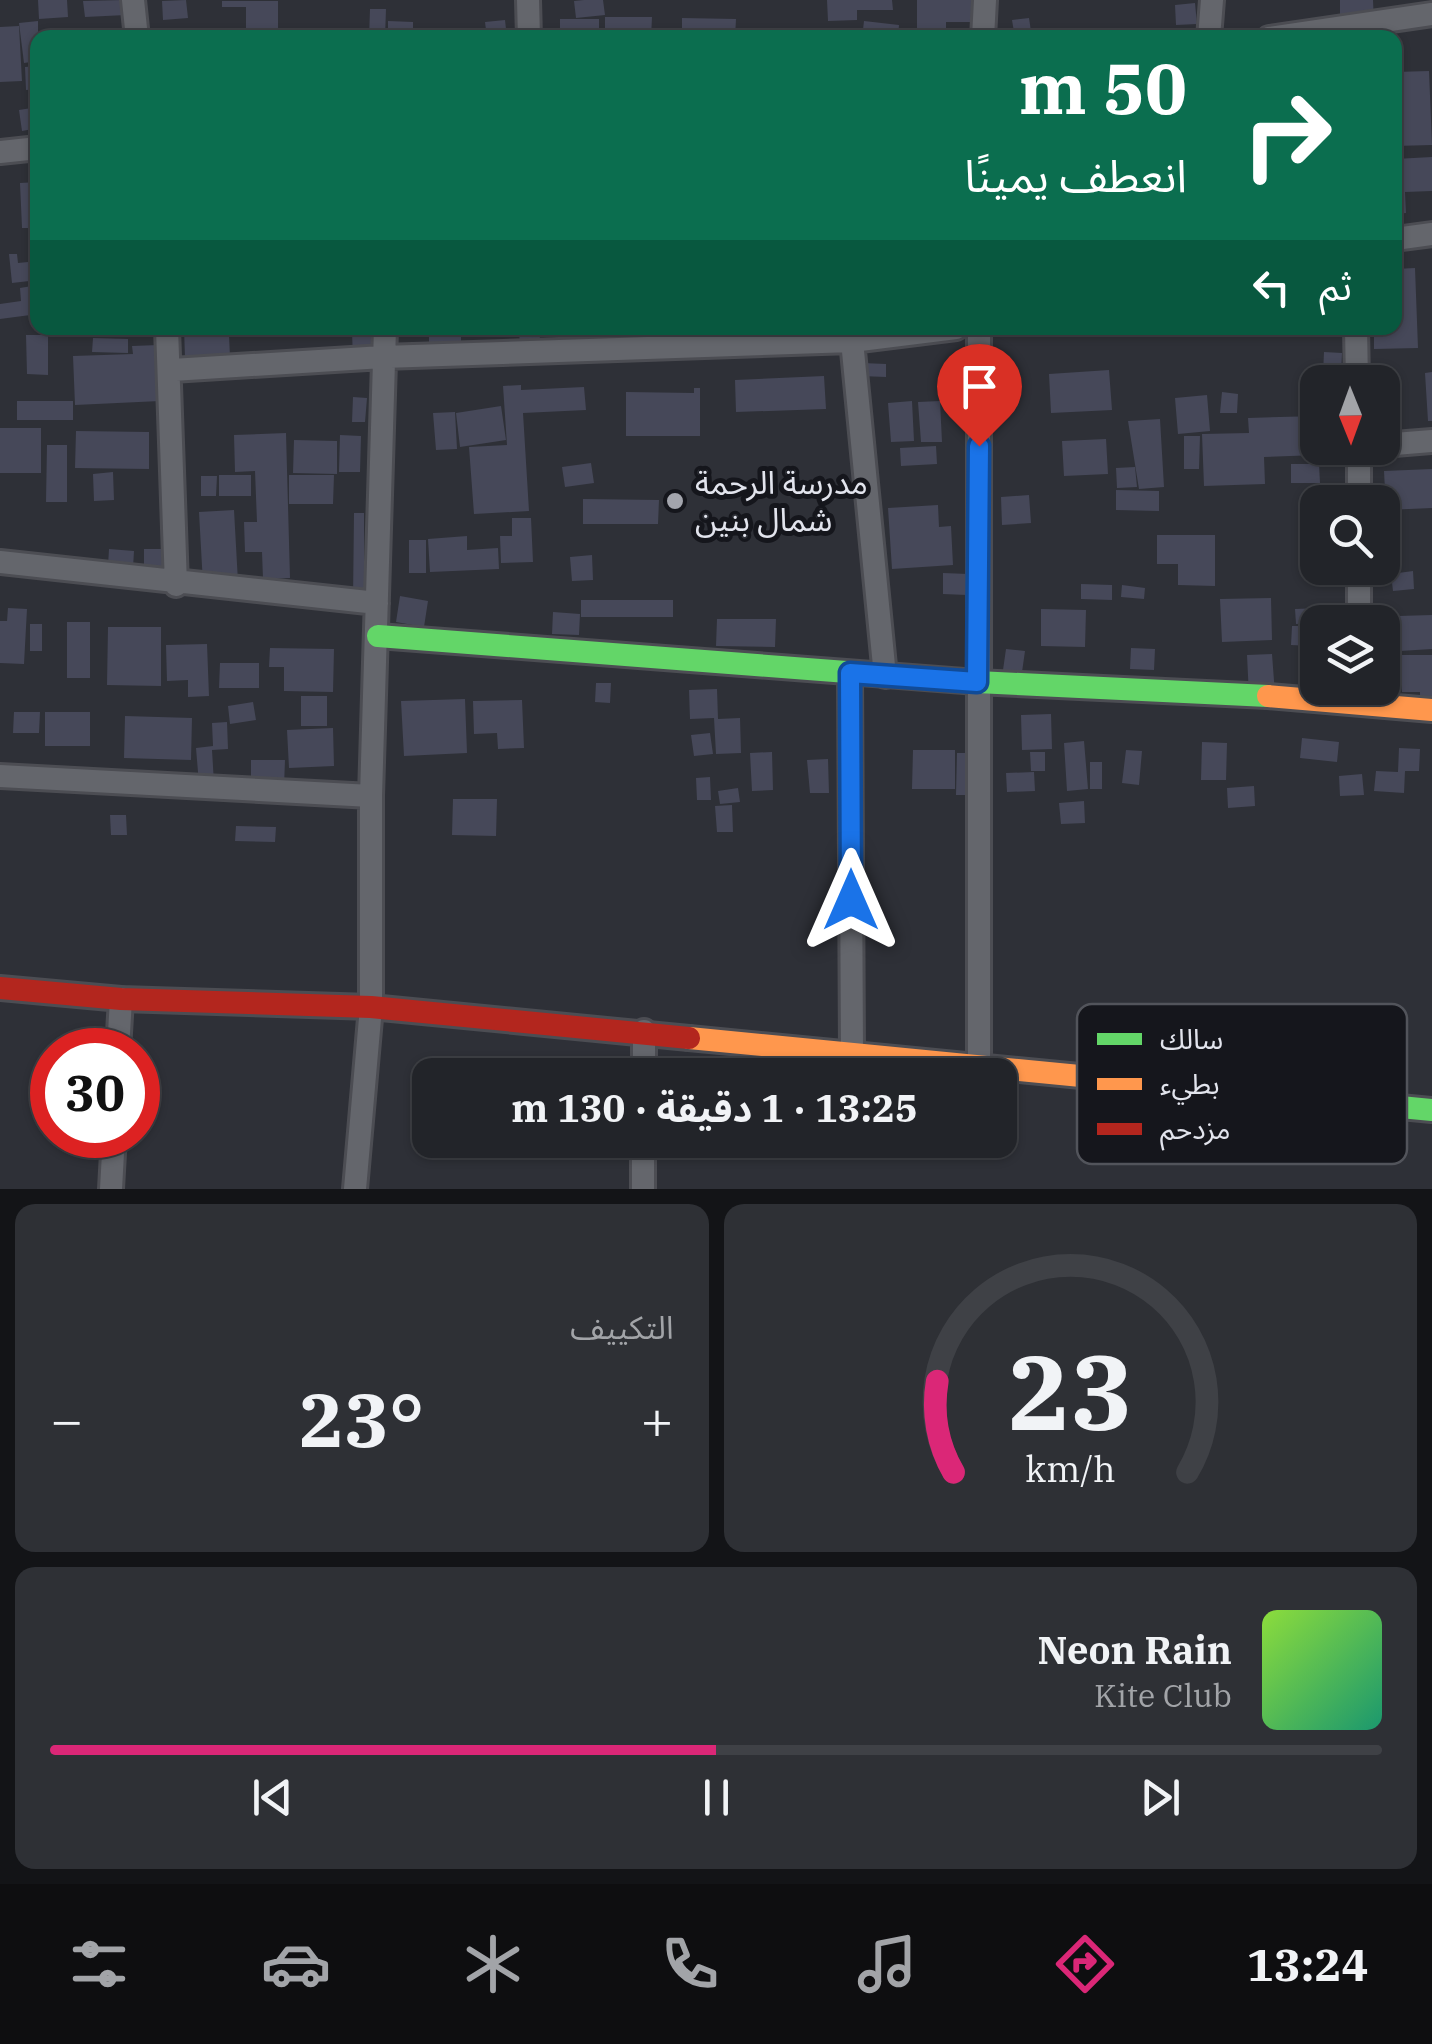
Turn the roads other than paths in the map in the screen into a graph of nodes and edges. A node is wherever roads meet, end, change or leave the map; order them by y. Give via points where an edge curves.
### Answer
1 (134, 0) edge
2 (528, 0) edge
3 (986, 0) edge
4 (1212, 0) edge
5 (1432, 14) edge
6 (136, 30) edge
7 (529, 30) edge
8 (984, 30) edge
9 (1210, 30) edge
10 (1343, 30) edge
11 (30, 149) edge
12 (0, 152) edge
13 (1432, 234) edge
14 (1402, 238) edge
15 (168, 335) edge
16 (384, 335) edge
17 (900, 335) edge
18 (980, 335) edge
19 (1356, 335) edge
20 (852, 341) junction
21 (382, 357) junction
22 (1357, 365) edge
23 (172, 370) junction
24 (1432, 440) edge
25 (1400, 443) edge
26 (0, 562) edge
27 (176, 585) junction
28 (377, 603) junction
29 (378, 636) junction
30 (850, 673) junction
31 (885, 676) junction
32 (977, 682) junction
33 (1300, 692) edge
34 (1400, 703) edge
35 (1432, 710) edge
36 (0, 776) edge
37 (371, 796) junction
38 (0, 988) edge
39 (121, 999) junction
40 (370, 1007) junction
41 (119, 1028) edge
42 (644, 1031) junction
43 (852, 1052) junction
44 (644, 1058) edge
45 (900, 1058) edge
46 (979, 1058) edge
47 (1017, 1072) edge
48 (1077, 1077) edge
49 (1407, 1108) edge
50 (1432, 1110) edge
51 (113, 1158) edge
52 (644, 1158) edge
53 (111, 1189) edge
54 (355, 1189) edge
55 (643, 1189) edge

1 - 6 street
2 - 7 street
3 - 8 street
4 - 9 street
5 - 10 street
11 - 12 street
13 - 14 street
15 - 23 street
16 - 21 street
17 - 20 street
18 - 32 street
19 - 22 street
20 - 21 street
20 - 31 street
21 - 23 street
21 - 28 street
23 - 27 street
24 - 25 street
26 - 27 street
27 - 28 street
28 - 29 street
29 - 30 street
29 - 37 street
30 - 31 street
30 - 43 street
31 - 32 street
32 - 33 street
32 - 46 street
34 - 35 street
36 - 37 street
37 - 40 street
38 - 39 street
39 - 40 street
39 - 41 street
40 - 42 street
40 - 54 street
42 - 43 street
42 - 44 street
43 - 45 street
47 - 48 street
49 - 50 street
51 - 53 street
52 - 55 street

